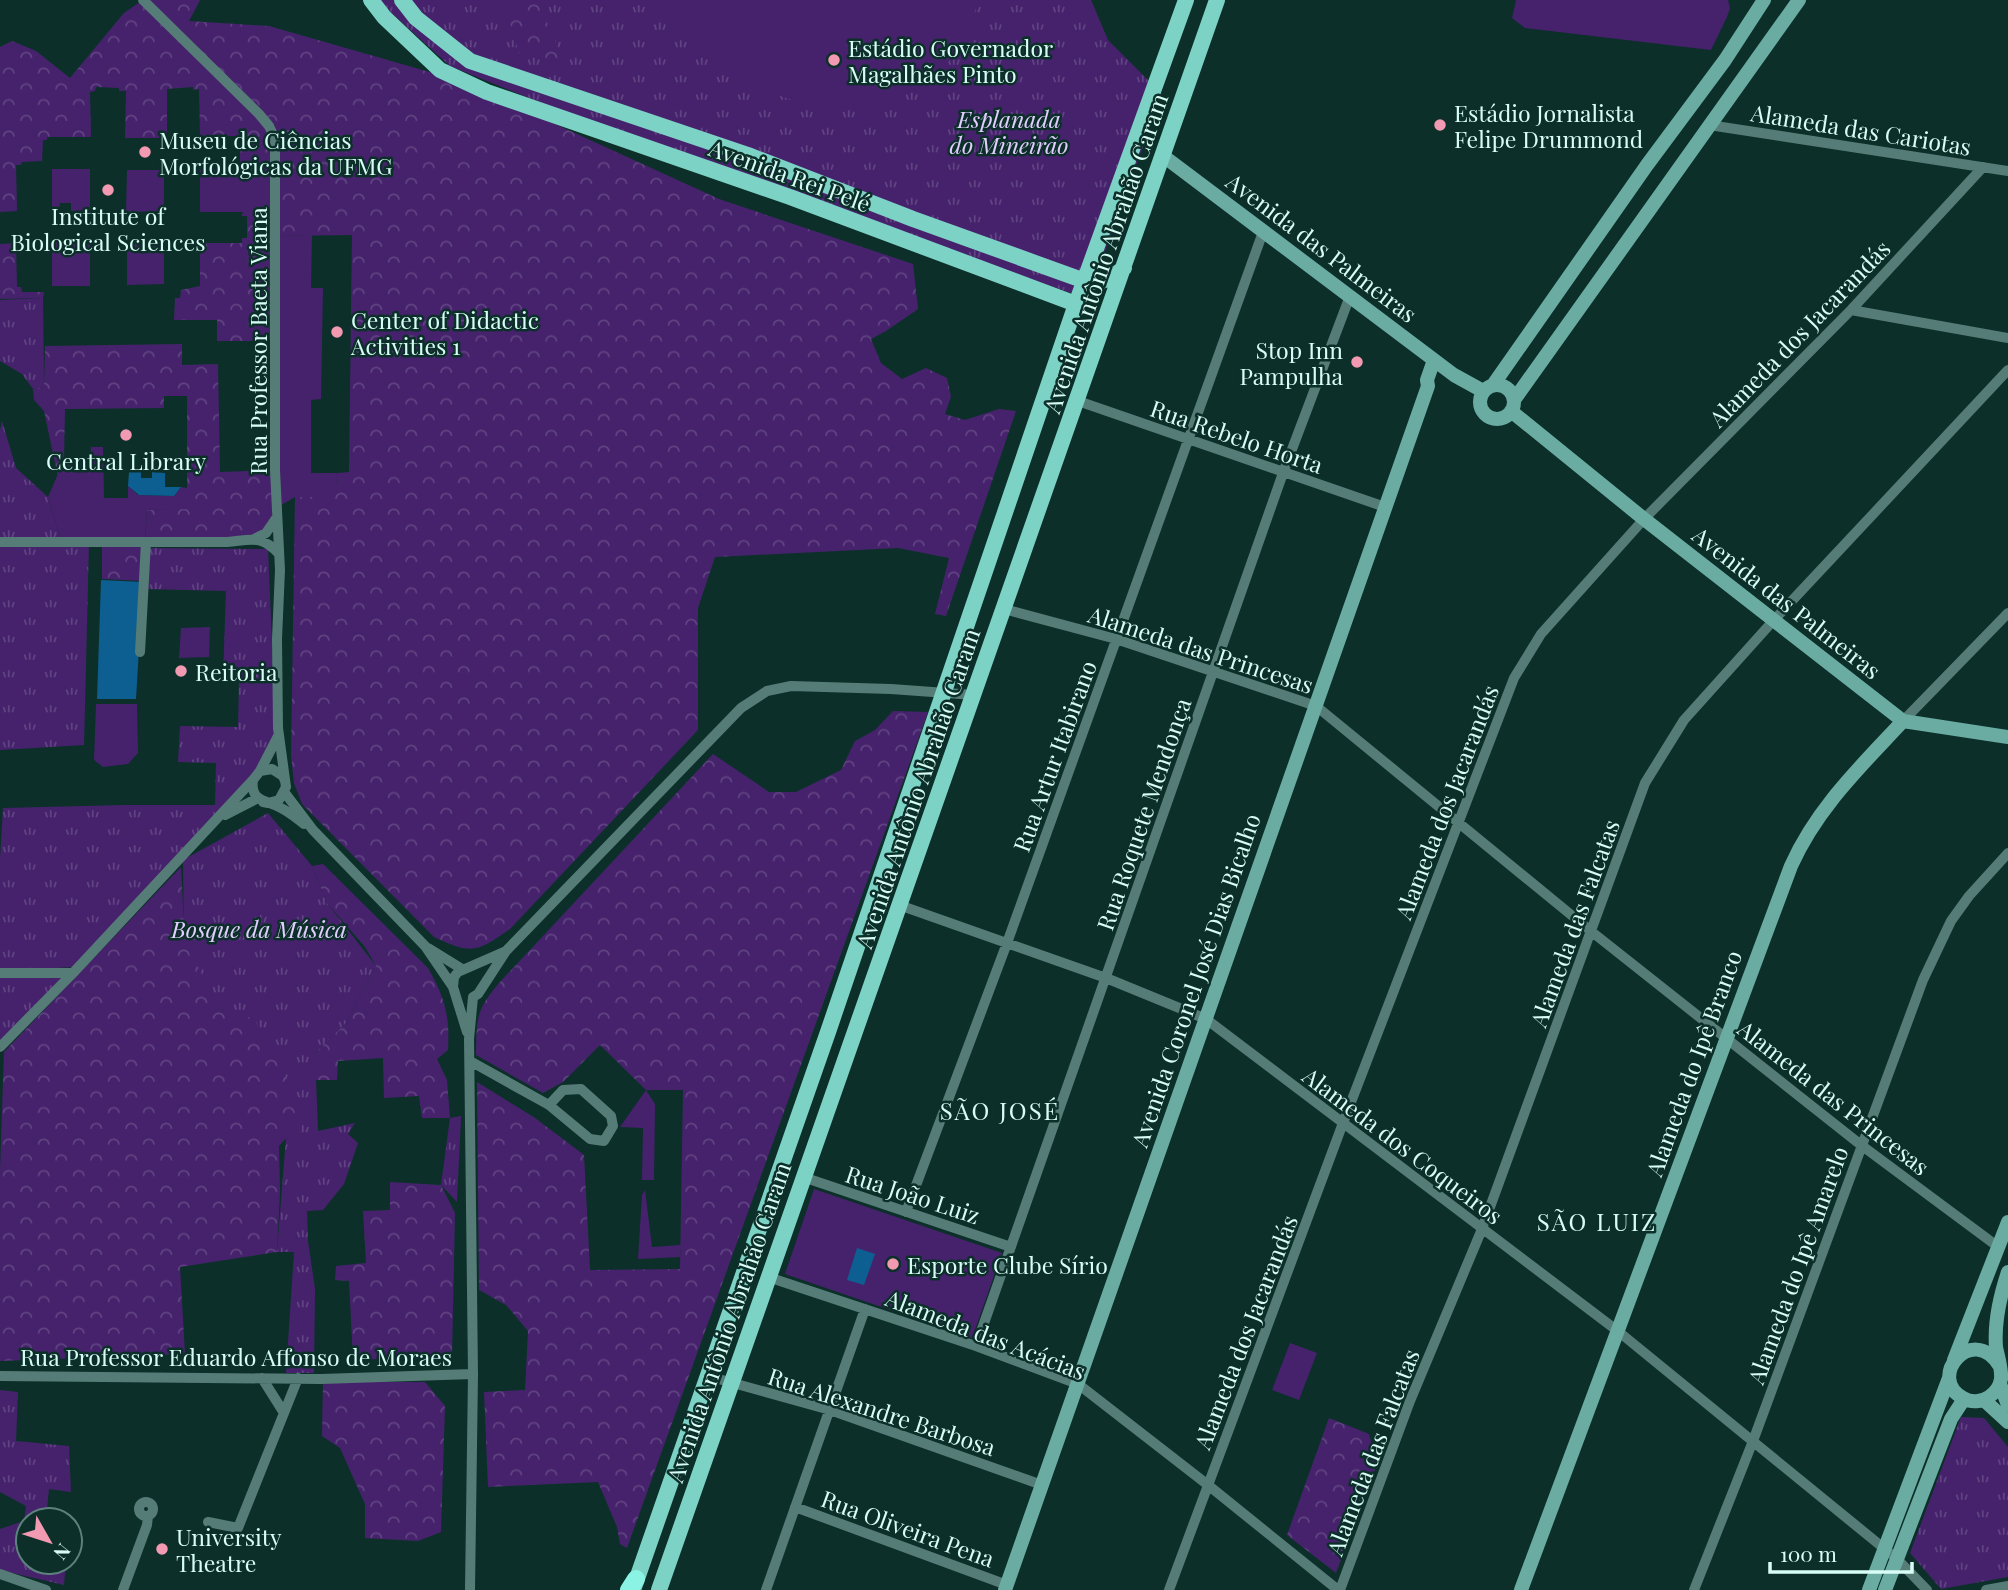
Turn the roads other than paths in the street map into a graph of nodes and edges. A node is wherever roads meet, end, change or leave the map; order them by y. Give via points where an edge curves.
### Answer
1 (142, 0) edge
2 (371, 0) edge
3 (402, 0) edge
4 (1764, 0) edge
5 (1799, 0) edge
6 (1186, 1) edge
7 (1215, 5) edge
8 (1168, 50) junction
9 (1196, 58) junction
10 (612, 110) junction
11 (1709, 125) junction
12 (606, 135) junction
13 (748, 155) junction
14 (1162, 155) junction
15 (1983, 167) junction
16 (2008, 171) edge
17 (790, 197) junction
18 (1263, 232) junction
19 (968, 240) junction
20 (926, 248) junction
21 (1124, 268) junction
22 (1085, 281) junction
23 (1350, 296) junction
24 (1076, 304) junction
25 (1851, 310) junction
26 (2008, 338) edge
27 (1437, 362) junction
28 (2008, 370) edge
29 (1485, 394) junction
30 (1078, 401) junction
31 (1509, 410) junction
32 (1187, 438) junction
33 (1283, 472) junction
34 (1385, 507) junction
35 (278, 514) junction
36 (1644, 519) junction
37 (257, 538) junction
38 (0, 542) edge
39 (146, 542) junction
40 (279, 549) junction
41 (1004, 609) junction
42 (2008, 613) edge
43 (1773, 621) junction
44 (1116, 639) junction
45 (140, 652) dead end
46 (1213, 672) junction
47 (942, 693) junction
48 (974, 695) junction
49 (1316, 706) junction
50 (1903, 721) junction
51 (278, 736) junction
52 (2008, 737) edge
53 (260, 771) junction
54 (253, 780) junction
55 (285, 781) junction
56 (285, 793) junction
57 (260, 800) junction
58 (213, 823) junction
59 (1458, 824) junction
60 (313, 830) junction
61 (2008, 853) edge
62 (899, 905) junction
63 (1592, 932) junction
64 (1007, 943) junction
65 (425, 946) junction
66 (506, 951) junction
67 (465, 969) junction
68 (0, 973) edge
69 (73, 973) junction
70 (1106, 978) junction
71 (483, 985) junction
72 (454, 990) junction
73 (473, 997) junction
74 (1206, 1019) junction
75 (828, 1032) junction
76 (1726, 1037) junction
77 (470, 1039) junction
78 (852, 1040) junction
79 (0, 1047) edge
80 (470, 1061) junction
81 (549, 1105) junction
82 (1343, 1123) junction
83 (1861, 1145) junction
84 (803, 1177) junction
85 (906, 1212) junction
86 (2008, 1222) edge
87 (1482, 1230) junction
88 (1997, 1246) junction
89 (1012, 1247) junction
90 (768, 1277) junction
91 (2006, 1277) edge
92 (865, 1309) junction
93 (1619, 1332) junction
94 (976, 1346) junction
95 (1954, 1361) junction
96 (1999, 1365) junction
97 (472, 1374) junction
98 (0, 1376) edge
99 (708, 1376) junction
100 (262, 1378) junction
101 (298, 1378) junction
102 (1950, 1378) junction
103 (732, 1384) junction
104 (1078, 1384) junction
105 (2000, 1384) junction
106 (1964, 1399) junction
107 (1983, 1400) junction
108 (2008, 1405) edge
109 (830, 1410) junction
110 (284, 1413) junction
111 (2008, 1422) edge
112 (1753, 1441) junction
113 (1042, 1485) junction
114 (1208, 1485) junction
115 (795, 1507) junction
116 (148, 1516) dead end
117 (208, 1521) dead end
118 (1884, 1549) junction
119 (1897, 1559) junction
120 (0, 1574) edge
121 (633, 1586) edge
122 (2008, 1586) edge
123 (1006, 1588) edge
124 (46, 1590) edge
125 (123, 1590) edge
126 (470, 1590) edge
127 (659, 1590) edge
128 (766, 1590) edge
129 (1169, 1590) edge
130 (1339, 1590) edge
131 (1521, 1590) edge
132 (1694, 1590) edge
133 (1869, 1590) edge
134 (1885, 1590) edge
135 (1927, 1590) edge
136 (1986, 1590) edge

1 - 35 street, Rua Professor Baeta Viana via 259,114 275,139
2 - 12 main road, Avenida Rei Pelé via 440,70
3 - 10 main road, Avenida Rei Pelé via 416,18 470,61
4 - 29 street
5 - 11 street
6 - 7 main road
6 - 8 main road, Avenida Antônio Abrahão Caram
7 - 9 main road, Avenida Antônio Abrahão Caram
8 - 9 main road
8 - 22 main road, Avenida Antônio Abrahão Caram
9 - 14 main road, Avenida Antônio Abrahão Caram
10 - 12 main road
10 - 13 main road, Avenida Rei Pelé
11 - 15 street, Alameda das Cariotas
11 - 31 street
12 - 17 main road, Avenida Rei Pelé
13 - 17 main road
13 - 19 main road, Avenida Rei Pelé
14 - 18 street, Avenida das Palmeiras
14 - 21 main road, Avenida Antônio Abrahão Caram
15 - 16 street, Alameda das Cariotas
15 - 25 street, Alameda dos Jacarandás
17 - 20 main road, Avenida Rei Pelé
18 - 23 street, Avenida das Palmeiras
18 - 32 street, Rua Artur Itabirano
19 - 20 main road
19 - 22 main road, Avenida Rei Pelé
20 - 24 main road, Avenida Rei Pelé
21 - 22 main road via 1107,281
21 - 30 main road, Avenida Antônio Abrahão Caram
22 - 24 main road, Avenida Antônio Abrahão Caram
23 - 27 street, Avenida das Palmeiras
23 - 33 street, Rua Roquete Mendonça
24 - 47 main road, Avenida Antônio Abrahão Caram
25 - 26 street
25 - 36 street, Alameda dos Jacarandás
27 - 29 street, Avenida das Palmeiras
27 - 34 street, Avenida Coronel José Dias Bicalho
28 - 43 street, Alameda das Falcatas
29 - 31 street via 1504,386 1509,390
29 - 31 street via 1482,410 1491,418
30 - 32 street, Rua Rebelo Horta
30 - 41 main road, Avenida Antônio Abrahão Caram
31 - 36 street, Avenida das Palmeiras
32 - 33 street, Rua Rebelo Horta
32 - 44 street, Rua Artur Itabirano
33 - 34 street, Rua Rebelo Horta
33 - 46 street, Rua Roquete Mendonça
34 - 49 street, Avenida Coronel José Dias Bicalho
35 - 37 street
35 - 40 street, Rua Professor Baeta Viana
36 - 43 street, Avenida das Palmeiras
36 - 59 street, Alameda dos Jacarandás via 1534,645 1514,678
37 - 39 street
37 - 40 street
38 - 39 street
39 - 45 street
40 - 51 street, Rua Professor Baeta Viana
41 - 44 street, Alameda das Princesas
41 - 48 main road, Avenida Antônio Abrahão Caram
42 - 50 street, Alameda do Ipê Branco
43 - 50 street, Avenida das Palmeiras
43 - 63 street, Alameda das Falcatas via 1684,720 1645,783
44 - 46 street, Alameda das Princesas
44 - 64 street, Rua Artur Itabirano
46 - 49 street, Alameda das Princesas
46 - 70 street, Rua Roquete Mendonça
47 - 48 street
47 - 66 street via 791,686 767,691 741,708
47 - 75 main road, Avenida Antônio Abrahão Caram
48 - 62 main road, Avenida Antônio Abrahão Caram
49 - 59 street, Alameda das Princesas
49 - 74 street, Avenida Coronel José Dias Bicalho
50 - 52 street, Avenida das Palmeiras
50 - 76 street, Alameda do Ipê Branco via 1838,791 1808,832
51 - 53 street, Rua Professor Baeta Viana
51 - 55 street, Rua Professor Baeta Viana
53 - 54 street
53 - 55 street via 278,771
54 - 57 street
54 - 58 street
55 - 56 street
56 - 57 street via 274,802
56 - 60 street
57 - 58 street
57 - 60 street
58 - 69 street
59 - 63 street, Alameda das Princesas
59 - 82 street, Alameda dos Jacarandás
60 - 65 street
61 - 83 street, Alameda do Ipê Amarelo via 1959,908 1938,944
62 - 64 street, Alameda dos Coqueiros
62 - 78 main road, Avenida Antônio Abrahão Caram
63 - 76 street, Alameda das Princesas
63 - 87 street, Alameda das Falcatas
64 - 70 street, Alameda dos Coqueiros
64 - 85 street, Rua Artur Itabirano
65 - 67 street
65 - 72 street
66 - 67 street
66 - 71 street
67 - 71 street via 479,973
67 - 72 street via 454,977
68 - 69 street
69 - 79 street
70 - 74 street, Alameda dos Coqueiros
70 - 89 street, Rua Roquete Mendonça
71 - 73 street
72 - 73 street via 464,998
72 - 77 street
73 - 77 street
74 - 82 street, Alameda dos Coqueiros
74 - 104 street, Avenida Coronel José Dias Bicalho
75 - 78 main road
75 - 99 main road, Avenida Antônio Abrahão Caram
76 - 83 street, Alameda das Princesas
76 - 93 street, Alameda do Ipê Branco
77 - 80 street
78 - 84 main road, Avenida Antônio Abrahão Caram
80 - 81 street
80 - 97 street
81 - 81 street via 590,1139 604,1141 613,1126 611,1116 581,1089 563,1090
82 - 87 street, Alameda dos Coqueiros
82 - 114 street, Alameda dos Jacarandás
83 - 88 street, Alameda das Princesas
83 - 112 street, Alameda do Ipê Amarelo
84 - 85 street, Rua João Luiz
84 - 90 main road, Avenida Antônio Abrahão Caram
85 - 89 street, Rua João Luiz
86 - 88 street
87 - 93 street, Alameda dos Coqueiros
87 - 130 street, Alameda das Falcatas via 1410,1401
88 - 91 street via 2006,1258
88 - 95 street
89 - 94 street, Rua Roquete Mendonça
90 - 92 street, Alameda das Acácias
90 - 103 main road, Avenida Antônio Abrahão Caram
91 - 96 street via 1997,1307
92 - 94 street, Alameda das Acácias
92 - 109 street
93 - 112 street, Alameda dos Coqueiros
93 - 131 street, Alameda do Ipê Branco
94 - 104 street, Alameda das Acácias
95 - 96 street via 1966,1351 1982,1350
95 - 102 street
96 - 105 street
97 - 101 street, Rua Professor Eduardo Affonso de Moraes
97 - 126 street
98 - 100 street, Rua Professor Eduardo Affonso de Moraes
99 - 103 street, Rua Alexandre Barbosa
99 - 121 main road, Avenida Antônio Abrahão Caram
100 - 101 street, Rua Professor Eduardo Affonso de Moraes
100 - 110 street
101 - 110 street
102 - 106 street
102 - 118 street
103 - 109 street, Rua Alexandre Barbosa
103 - 127 main road, Avenida Antônio Abrahão Caram
104 - 113 street, Avenida Coronel José Dias Bicalho
104 - 114 street, Alameda das Acácias
105 - 107 street
105 - 108 street
106 - 107 street
106 - 119 street via 1951,1419
107 - 111 street
109 - 113 street, Rua Alexandre Barbosa
109 - 115 street
110 - 117 street via 238,1528
112 - 118 street, Alameda dos Coqueiros
112 - 132 street, Alameda do Ipê Amarelo
113 - 123 street, Avenida Coronel José Dias Bicalho
114 - 129 street, Alameda dos Jacarandás
114 - 130 street, Alameda das Acácias
115 - 123 street, Rua Oliveira Pena
115 - 128 street
116 - 125 street
118 - 119 street, Alameda dos Coqueiros
118 - 133 street
119 - 134 street
119 - 135 street, Alameda dos Coqueiros
120 - 124 street
122 - 136 street

